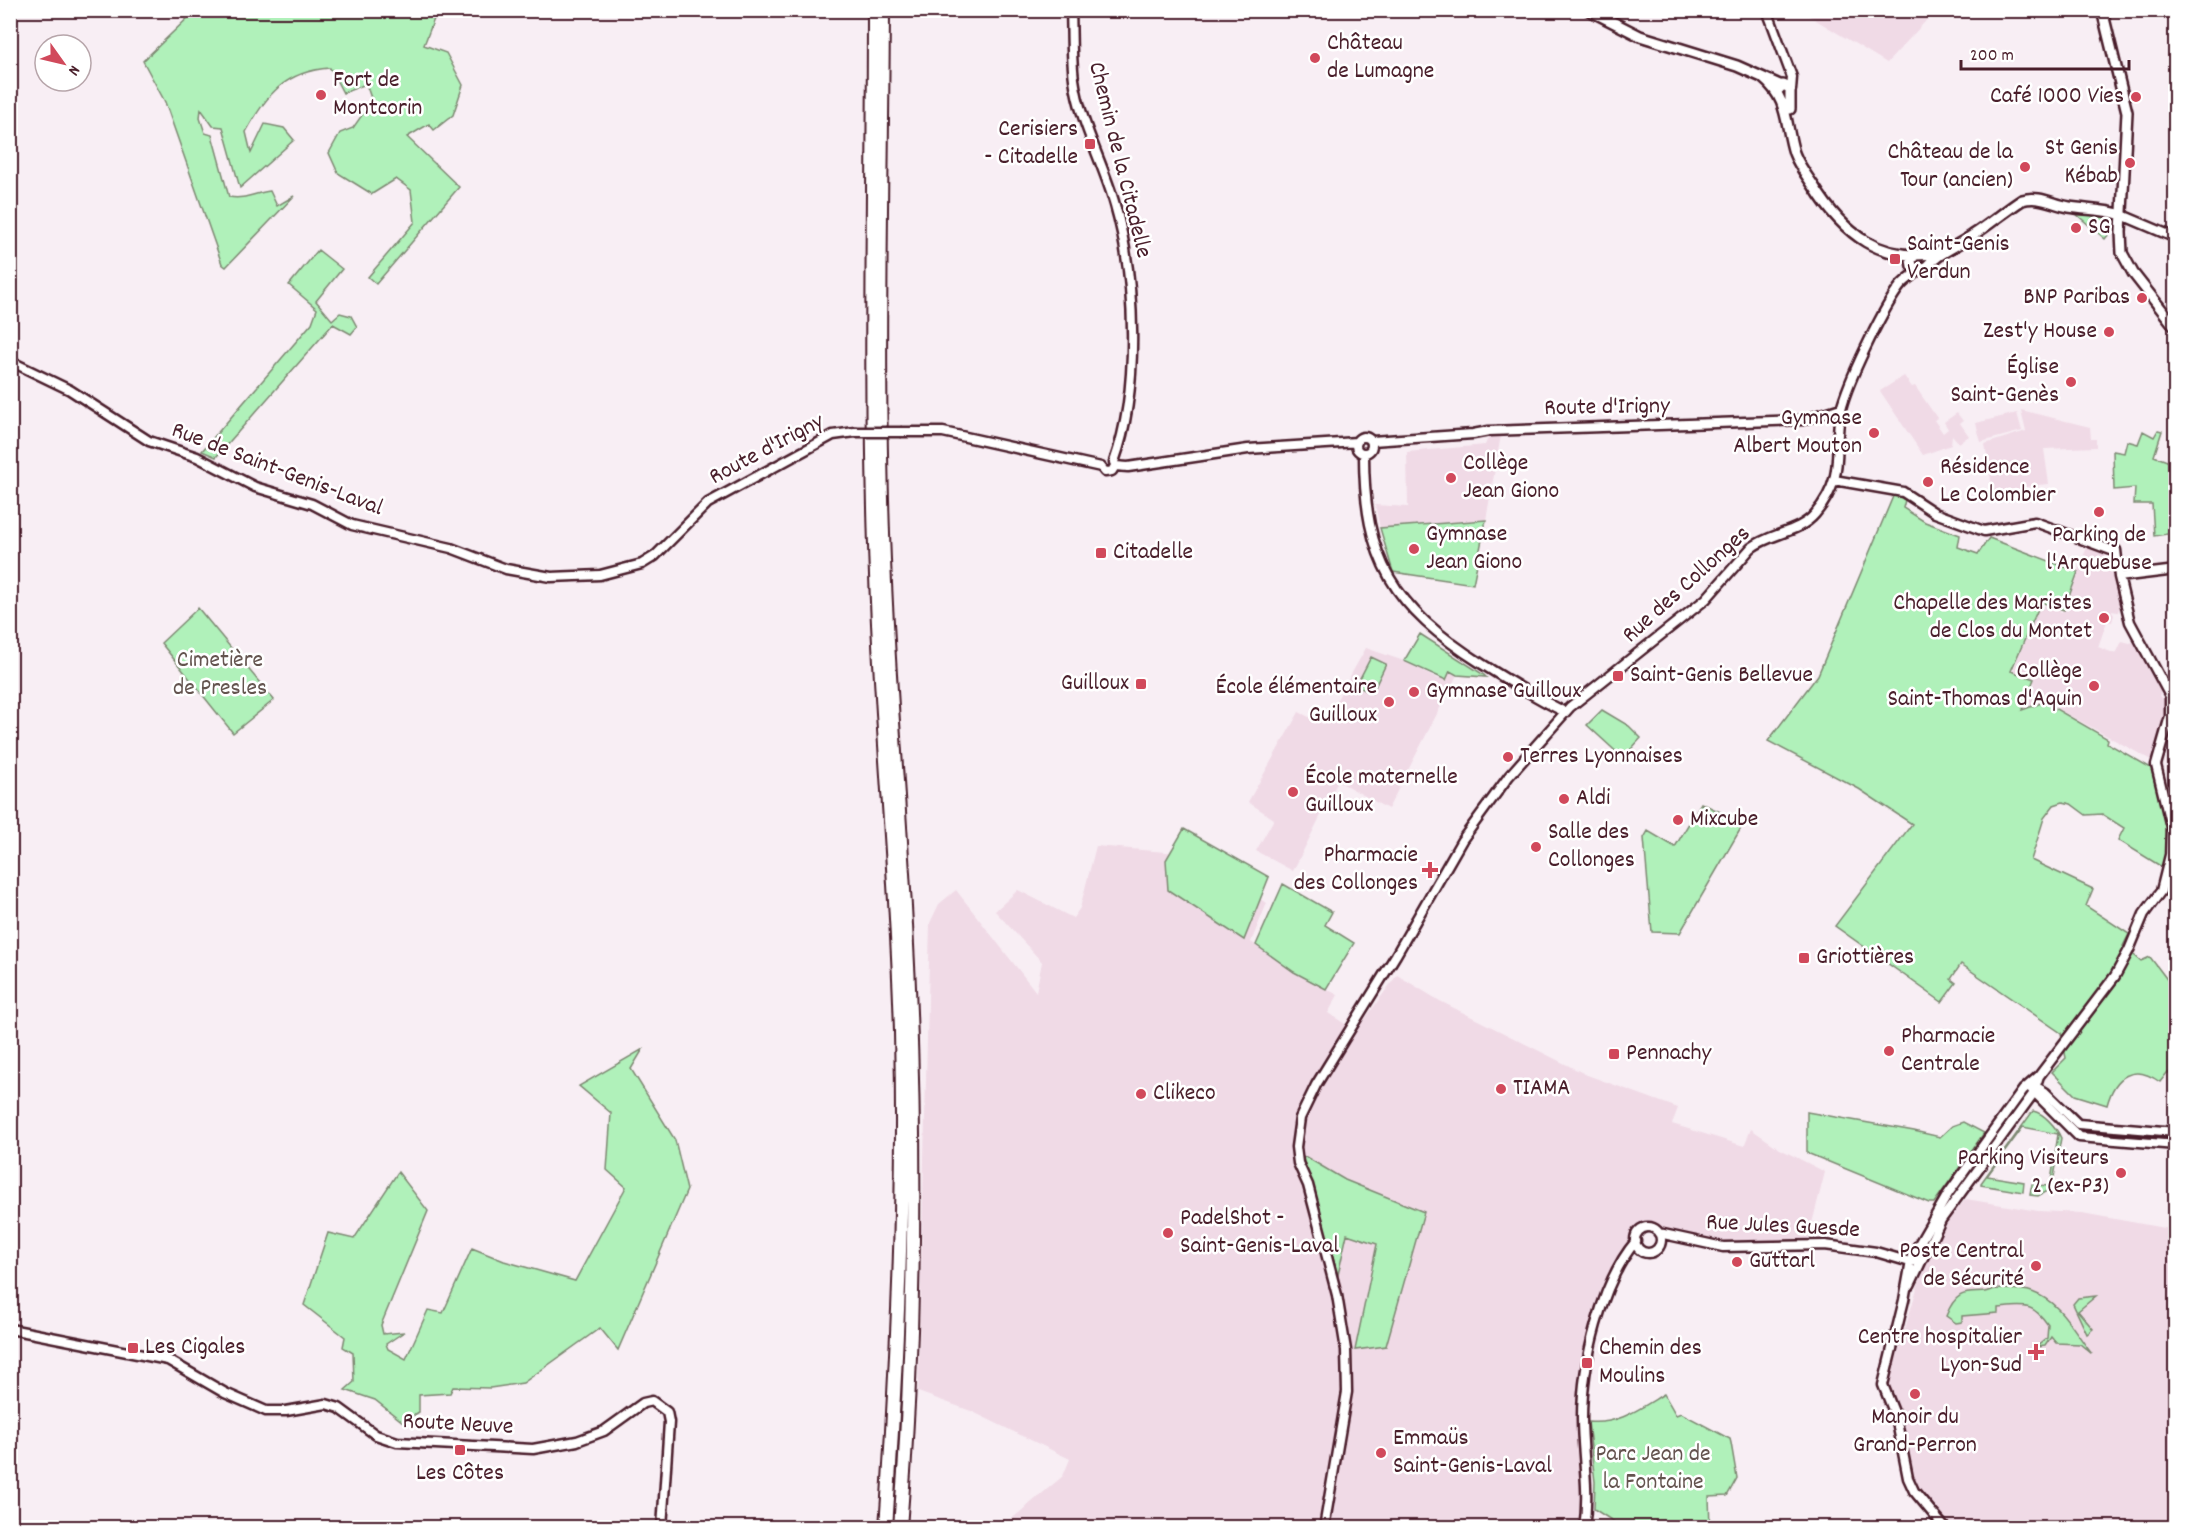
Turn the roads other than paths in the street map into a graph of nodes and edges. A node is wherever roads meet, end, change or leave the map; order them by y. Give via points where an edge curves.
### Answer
1 (874, 10) edge
2 (883, 10) edge
3 (1071, 10) edge
4 (1589, 10) edge
5 (1767, 10) edge
6 (2102, 10) edge
7 (1784, 91) junction
8 (2122, 215) junction
9 (2175, 238) edge
10 (1918, 262) junction
11 (2175, 328) edge
12 (10, 361) edge
13 (1841, 408) junction
14 (1372, 441) junction
15 (1357, 442) junction
16 (1364, 454) junction
17 (1114, 464) junction
18 (1834, 480) junction
19 (2175, 570) edge
20 (581, 577) joint
21 (2119, 577) junction
22 (1562, 714) junction
23 (2033, 1088) junction
24 (2175, 1132) edge
25 (2175, 1145) edge
26 (1659, 1233) junction
27 (1688, 1241) junction
28 (1637, 1245) junction
29 (1660, 1245) junction
30 (1914, 1259) junction
31 (10, 1329) edge
32 (660, 1527) edge
33 (886, 1527) edge
34 (900, 1527) edge
35 (1324, 1527) edge
36 (1584, 1527) edge
37 (1945, 1527) edge

1 - 33 highway via 873,497 897,930 903,1166 901,1290
2 - 34 highway via 882,495 906,928 912,1177 910,1365
3 - 17 street, Chemin de la Citadelle via 1074,80 1085,124 1115,203 1131,293 1125,419
4 - 7 main road via 1640,36 1737,66
5 - 7 street via 1792,77
6 - 8 main road via 2127,112
7 - 10 main road via 1794,153 1838,222 1862,240
8 - 9 street
8 - 10 main road via 2068,207 2044,199 2022,200 1972,236
8 - 11 main road via 2120,242 2125,262
10 - 13 street, Rue des Collonges via 1880,320
12 - 20 street, Rue de Saint-Genis-Laval via 70,390 149,441 197,457 255,487 312,504 352,525 451,548 527,574
13 - 14 street, Route d'Irigny via 1803,420 1489,430
13 - 18 street, Rue des Collonges via 1839,465
14 - 15 street via 1364,437
14 - 16 street via 1371,450
15 - 16 street via 1357,450
15 - 17 street, Route d'Irigny via 1260,448 1128,467
16 - 22 street via 1366,495 1377,547 1394,586 1430,627
17 - 20 street, Route d'Irigny, bridge via 1106,459 1101,467 943,432 833,435 708,503 642,564
18 - 21 street via 1903,492 1935,513 1984,531 2035,522 2116,550
18 - 22 street, Rue des Collonges via 1814,516 1760,541 1686,617
19 - 21 street
21 - 23 street via 2130,622 2170,696 2170,716 2156,765 2171,827 2170,874 2165,892 2141,922 2115,976
22 - 35 street, Rue des Collonges via 1471,826 1303,1109 1298,1128 1298,1163 1308,1185 1337,1295 1346,1350 1347,1392
23 - 24 street via 2078,1124
23 - 25 street via 2079,1137
23 - 30 street via 1960,1187
26 - 27 street, Rue Jules Guesde
26 - 28 street via 1645,1228 1639,1232
26 - 29 street
27 - 29 street, Rue Jules Guesde
27 - 30 street, Rue Jules Guesde via 1733,1248 1825,1245
28 - 29 street via 1649,1253
28 - 36 street via 1617,1267 1592,1333 1582,1417 1587,1493
30 - 37 street via 1883,1385 1896,1417 1908,1478 1914,1491
31 - 32 street, Route Neuve via 168,1360 266,1411 326,1404 339,1408 376,1435 397,1442 533,1449 577,1441 604,1431 643,1403 652,1401 667,1412 669,1422

